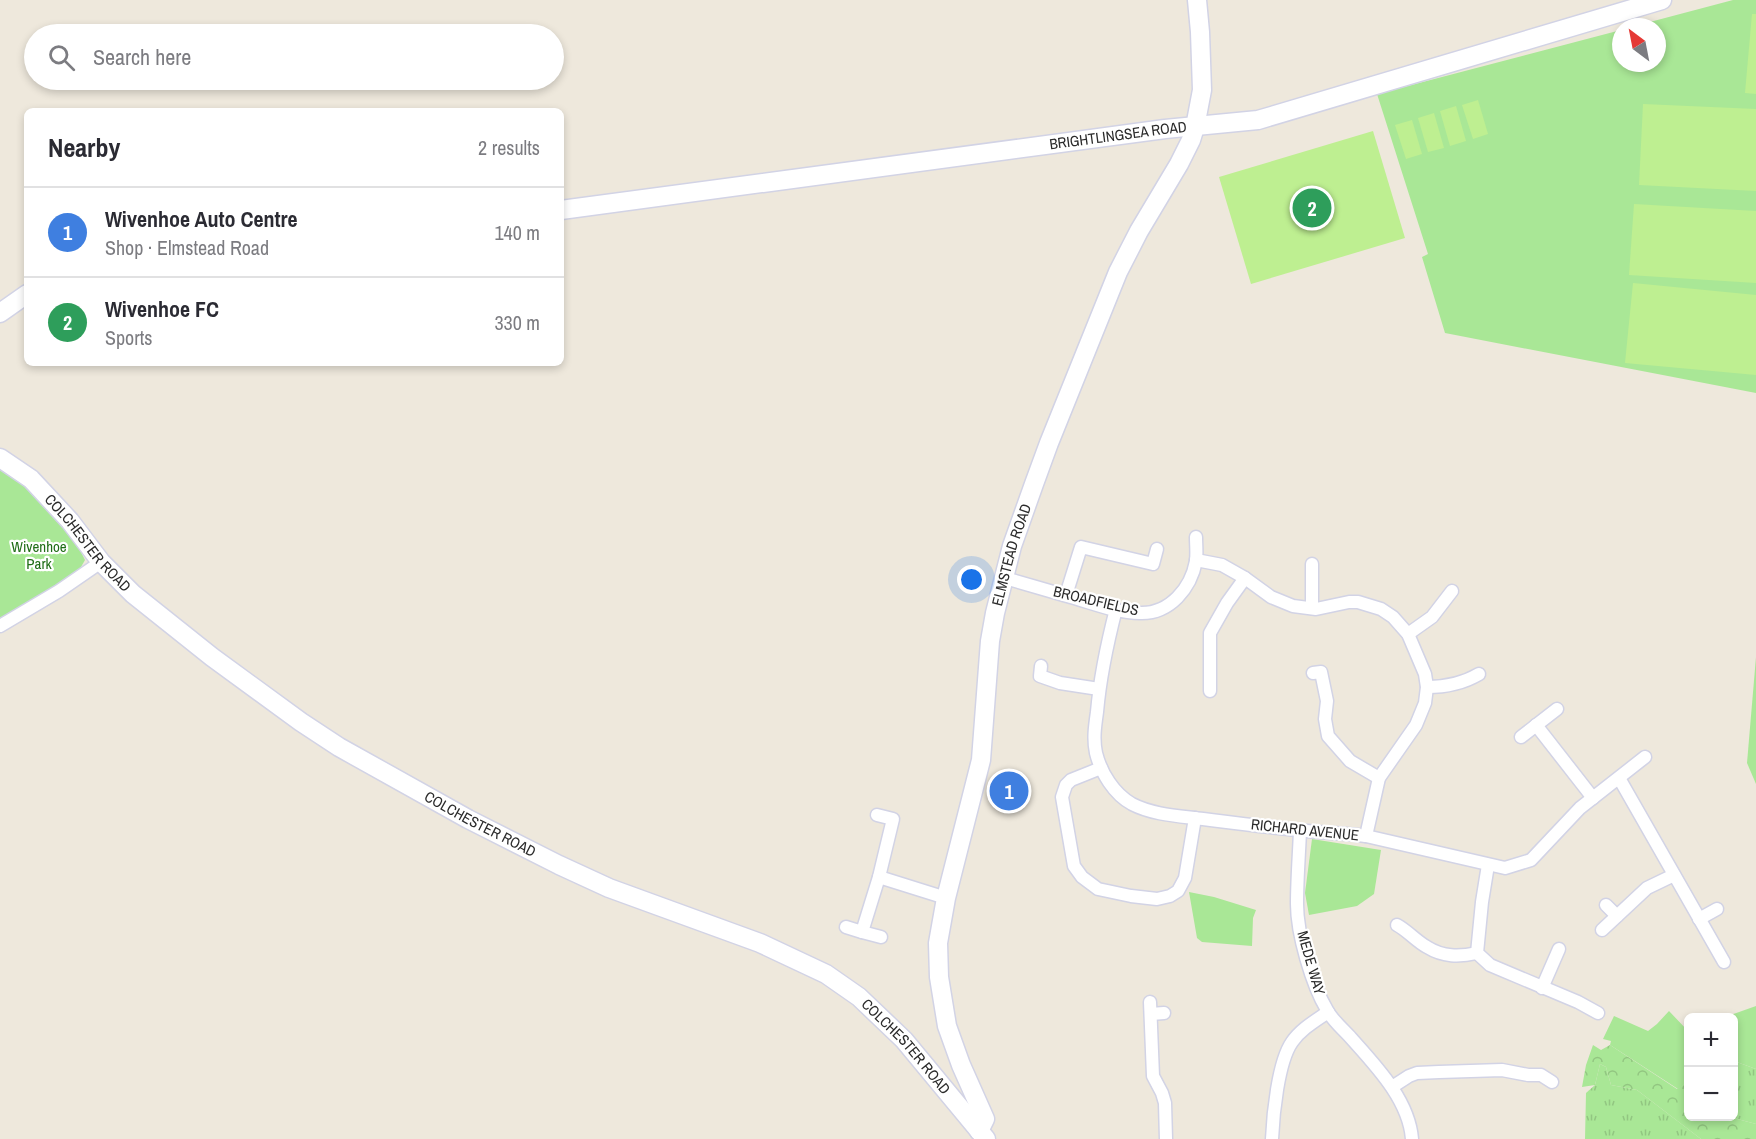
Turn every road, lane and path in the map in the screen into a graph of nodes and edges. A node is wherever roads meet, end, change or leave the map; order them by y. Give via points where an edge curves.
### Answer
1 (1197, 0) edge
2 (1662, 0) edge
3 (1195, 127) junction
4 (564, 210) edge
5 (24, 296) edge
6 (0, 313) edge
7 (0, 458) edge
8 (1196, 537) dead end
9 (1156, 549) dead end
10 (1196, 560) junction
11 (101, 562) junction
12 (1312, 564) dead end
13 (1005, 578) junction
14 (1245, 578) junction
15 (1452, 591) dead end
16 (1066, 596) junction
17 (1312, 608) junction
18 (1116, 609) junction
19 (0, 626) edge
20 (1408, 634) junction
21 (1041, 666) dead end
22 (1313, 673) dead end
23 (1479, 674) dead end
24 (1426, 687) junction
25 (1099, 689) junction
26 (1210, 691) dead end
27 (1557, 709) dead end
28 (1536, 725) junction
29 (1521, 737) dead end
30 (1645, 757) dead end
31 (1101, 768) junction
32 (1379, 778) junction
33 (1619, 778) junction
34 (1593, 798) junction
35 (877, 815) dead end
36 (1195, 818) junction
37 (1300, 831) junction
38 (1366, 836) junction
39 (1488, 865) junction
40 (1674, 875) junction
41 (879, 877) junction
42 (946, 898) junction
43 (1606, 905) dead end
44 (1717, 909) dead end
45 (1617, 916) junction
46 (1699, 919) junction
47 (1396, 925) dead end
48 (846, 927) dead end
49 (1602, 930) dead end
50 (862, 932) junction
51 (881, 937) dead end
52 (1559, 949) dead end
53 (1477, 953) junction
54 (1724, 962) dead end
55 (1542, 988) junction
56 (1155, 1010) dead end
57 (1328, 1012) junction
58 (1598, 1013) dead end
59 (1552, 1082) dead end
60 (1392, 1087) junction
61 (983, 1135) edge
62 (1166, 1139) edge
63 (1272, 1139) edge
64 (1412, 1139) edge

1 - 3 main road, ELMSTEAD ROAD via 1202,90
2 - 3 main road, BRIGHTLINGSEA ROAD via 1279,115
3 - 4 main road, BRIGHTLINGSEA ROAD
3 - 13 main road, ELMSTEAD ROAD via 1179,165 1118,272 1048,443 1012,546
5 - 6 main road
7 - 11 main road, COLCHESTER ROAD via 31,479
8 - 10 street
9 - 16 street via 1153,564 1081,548
10 - 14 street via 1222,565
10 - 18 street, BROADFIELDS via 1190,580 1175,601 1141,614
11 - 19 street
11 - 61 main road, COLCHESTER ROAD via 133,594 195,644 346,751 468,819 609,888 760,943 826,974 904,1040
12 - 17 street
13 - 16 street, BROADFIELDS
13 - 42 main road, ELMSTEAD ROAD via 990,641 981,760
14 - 17 street via 1280,601
14 - 26 street via 1210,633
15 - 20 street via 1432,617
16 - 18 street, BROADFIELDS
17 - 20 street via 1349,602 1367,604 1393,617
18 - 25 street, RICHARD AVENUE
20 - 24 street via 1425,674
21 - 25 street via 1040,676
22 - 32 street via 1321,672 1328,736 1350,761
23 - 24 street via 1453,685
24 - 32 street via 1425,703 1416,725
25 - 31 street, RICHARD AVENUE via 1094,735
27 - 28 street
28 - 29 street
28 - 34 street
30 - 33 street, RICHARD AVENUE
31 - 36 street, RICHARD AVENUE via 1118,793 1130,802 1153,812
31 - 36 street via 1071,780 1062,797 1074,866 1098,889 1157,899 1178,891 1185,878
32 - 38 street
33 - 34 street, RICHARD AVENUE
33 - 40 street
34 - 39 street, RICHARD AVENUE via 1531,860 1505,868
35 - 41 street via 898,821
36 - 37 street, RICHARD AVENUE
37 - 38 street, RICHARD AVENUE
37 - 57 street, MEDE WAY via 1297,912 1317,993
38 - 39 street, RICHARD AVENUE
39 - 53 street
40 - 45 street via 1647,888
40 - 46 street
41 - 42 street
41 - 50 street
42 - 61 main road, ELMSTEAD ROAD via 938,943 940,988 952,1042 985,1119
43 - 45 street
44 - 46 street
45 - 49 street
46 - 54 street
47 - 53 street via 1425,947 1444,955
48 - 50 street
50 - 51 street
52 - 55 street
53 - 55 street via 1490,965
55 - 58 street
56 - 62 street via 1153,1076 1165,1103
57 - 60 street, MEDE WAY
57 - 63 street via 1301,1031 1285,1056
59 - 60 street via 1541,1075 1502,1070 1416,1073
60 - 64 street, MEDE WAY

